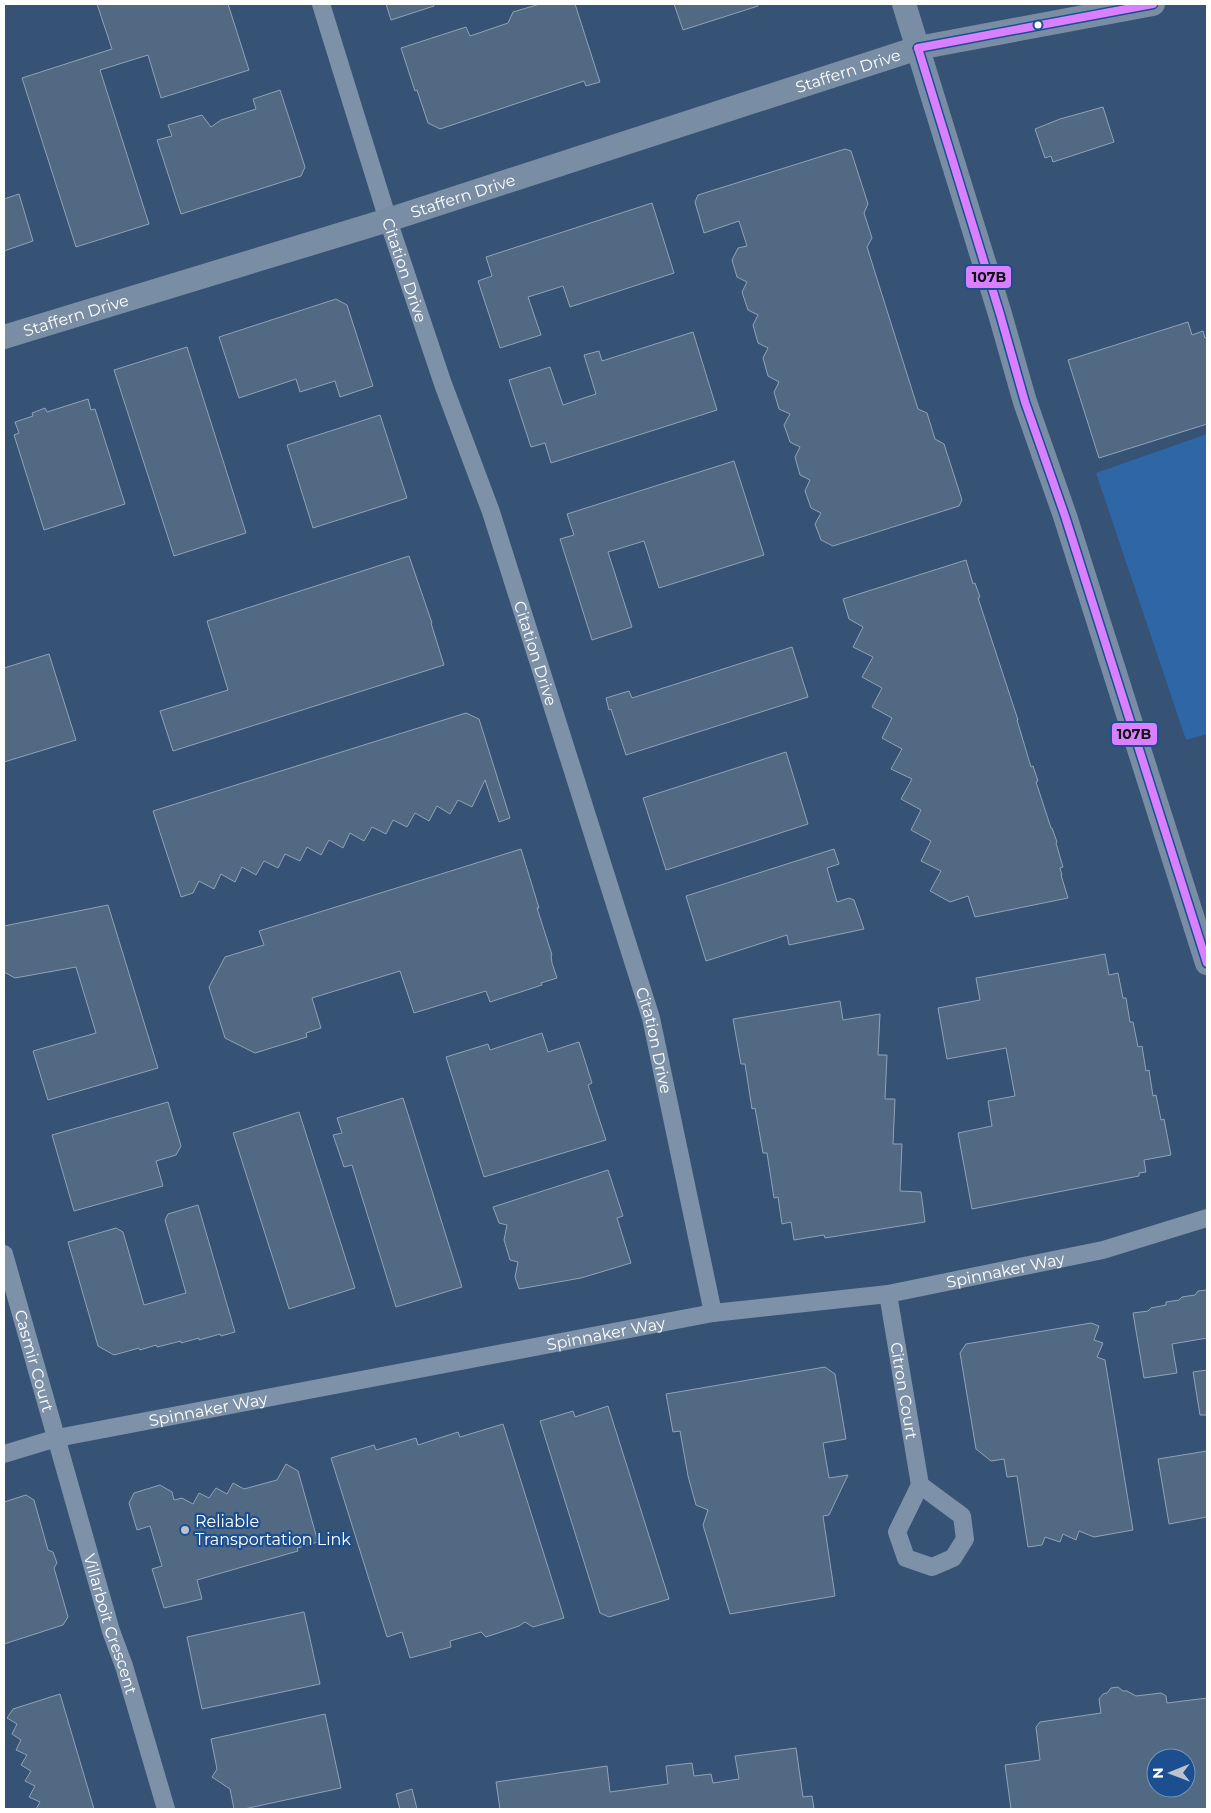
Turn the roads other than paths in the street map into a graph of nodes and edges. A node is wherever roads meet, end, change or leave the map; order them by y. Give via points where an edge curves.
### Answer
1 (321, 4) edge
2 (904, 4) edge
3 (1153, 4) edge
4 (918, 48) junction
5 (388, 220) junction
6 (4, 337) edge
7 (1207, 963) edge
8 (1207, 1218) edge
9 (4, 1254) edge
10 (888, 1294) junction
11 (714, 1313) junction
12 (57, 1438) junction
13 (4, 1454) edge
14 (920, 1485) junction
15 (166, 1809) edge

1 - 5 street, Citation Drive
2 - 4 street
3 - 4 street, Staffern Drive
4 - 5 street, Staffern Drive
4 - 7 street via 1025,402 1065,516
5 - 6 street, Staffern Drive
5 - 11 street, Citation Drive via 491,512 649,1011
8 - 10 street, Spinnaker Way via 1098,1251
9 - 12 street, Casmir Court
10 - 11 street, Spinnaker Way
10 - 14 street, Citron Court
11 - 12 street, Spinnaker Way
12 - 13 street, Spinnaker Way
12 - 15 street, Villarboit Crescent via 111,1631
14 - 14 street via 897,1532 906,1558 932,1567 953,1558 965,1539 962,1516

